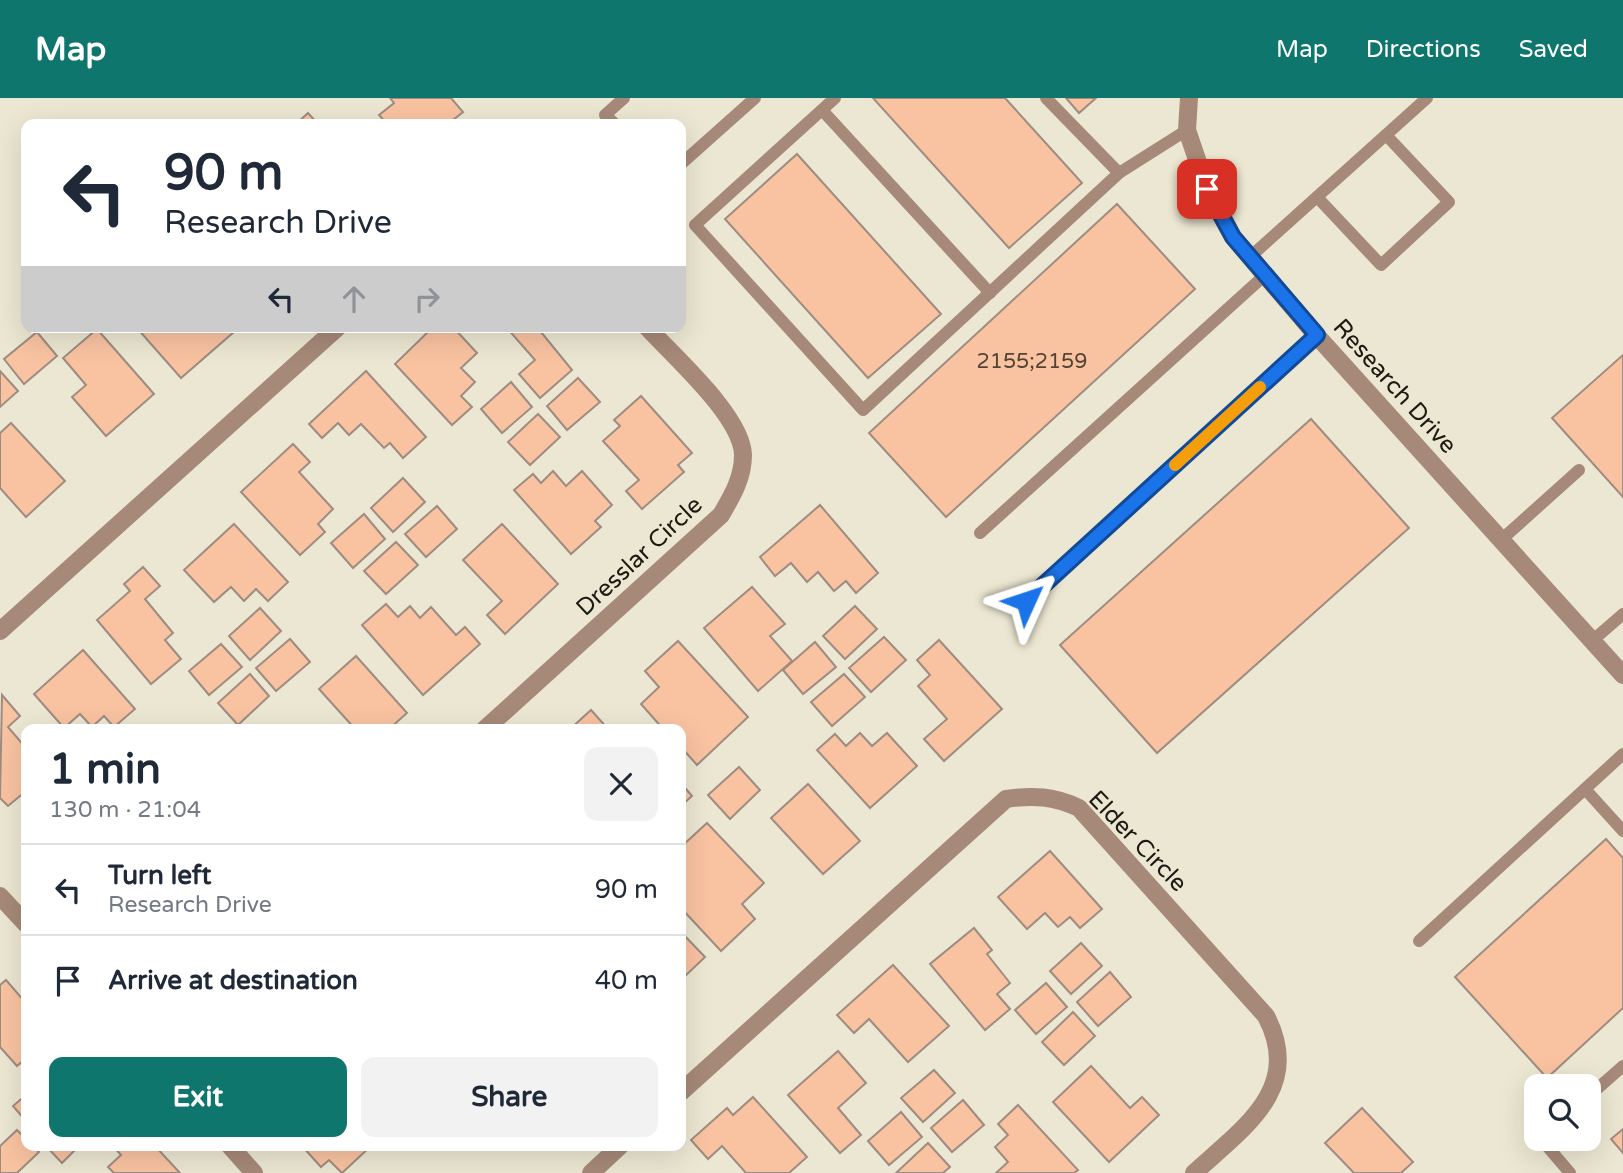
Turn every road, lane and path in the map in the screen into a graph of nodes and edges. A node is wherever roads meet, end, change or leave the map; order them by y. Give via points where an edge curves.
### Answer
1 (624, 98) edge
2 (755, 98) edge
3 (835, 98) edge
4 (1046, 98) edge
5 (1189, 98) edge
6 (1427, 98) edge
7 (822, 110) junction
8 (610, 119) edge
9 (1187, 130) junction
10 (1386, 135) junction
11 (686, 160) edge
12 (1119, 173) junction
13 (1317, 197) junction
14 (1250, 257) junction
15 (1265, 275) junction
16 (990, 293) junction
17 (331, 333) edge
18 (652, 333) edge
19 (1317, 335) junction
20 (1579, 470) dead end
21 (980, 533) dead end
22 (1501, 540) junction
23 (1026, 601) dead end
24 (1623, 614) edge
25 (0, 631) edge
26 (1592, 641) junction
27 (1623, 676) edge
28 (491, 724) edge
29 (1623, 754) edge
30 (1585, 789) junction
31 (1623, 831) edge
32 (0, 895) edge
33 (21, 918) edge
34 (1419, 941) dead end
35 (1623, 1066) edge
36 (1601, 1085) edge
37 (686, 1087) edge
38 (234, 1151) edge
39 (615, 1151) edge
40 (1551, 1151) edge
41 (254, 1173) edge
42 (591, 1173) edge
43 (1194, 1173) edge
44 (1570, 1173) edge

1 - 8 lane via 606,115
2 - 11 lane
3 - 7 lane
4 - 12 lane
5 - 9 street, Research Drive
6 - 10 lane
7 - 16 lane
7 - 16 lane via 695,225 863,410
9 - 12 lane
9 - 14 street, Research Drive via 1207,189 1233,237
10 - 13 lane
10 - 13 lane via 1449,202 1381,265
12 - 16 lane
13 - 14 lane
14 - 15 street, Research Drive
15 - 19 street, Research Drive
15 - 21 lane
17 - 25 street
18 - 28 street, Dresslar Circle via 740,435 739,482 721,515
19 - 22 street, Research Drive
19 - 23 lane
20 - 22 lane
22 - 26 street, Research Drive
24 - 26 lane
26 - 27 street, Research Drive
29 - 30 lane
30 - 31 lane
30 - 34 lane
32 - 33 street
35 - 36 lane
37 - 43 street, Elder Circle via 1006,799 1060,799 1079,808 1266,1016 1277,1038 1280,1061 1272,1092 1256,1115
38 - 41 street
39 - 42 street
40 - 44 lane

